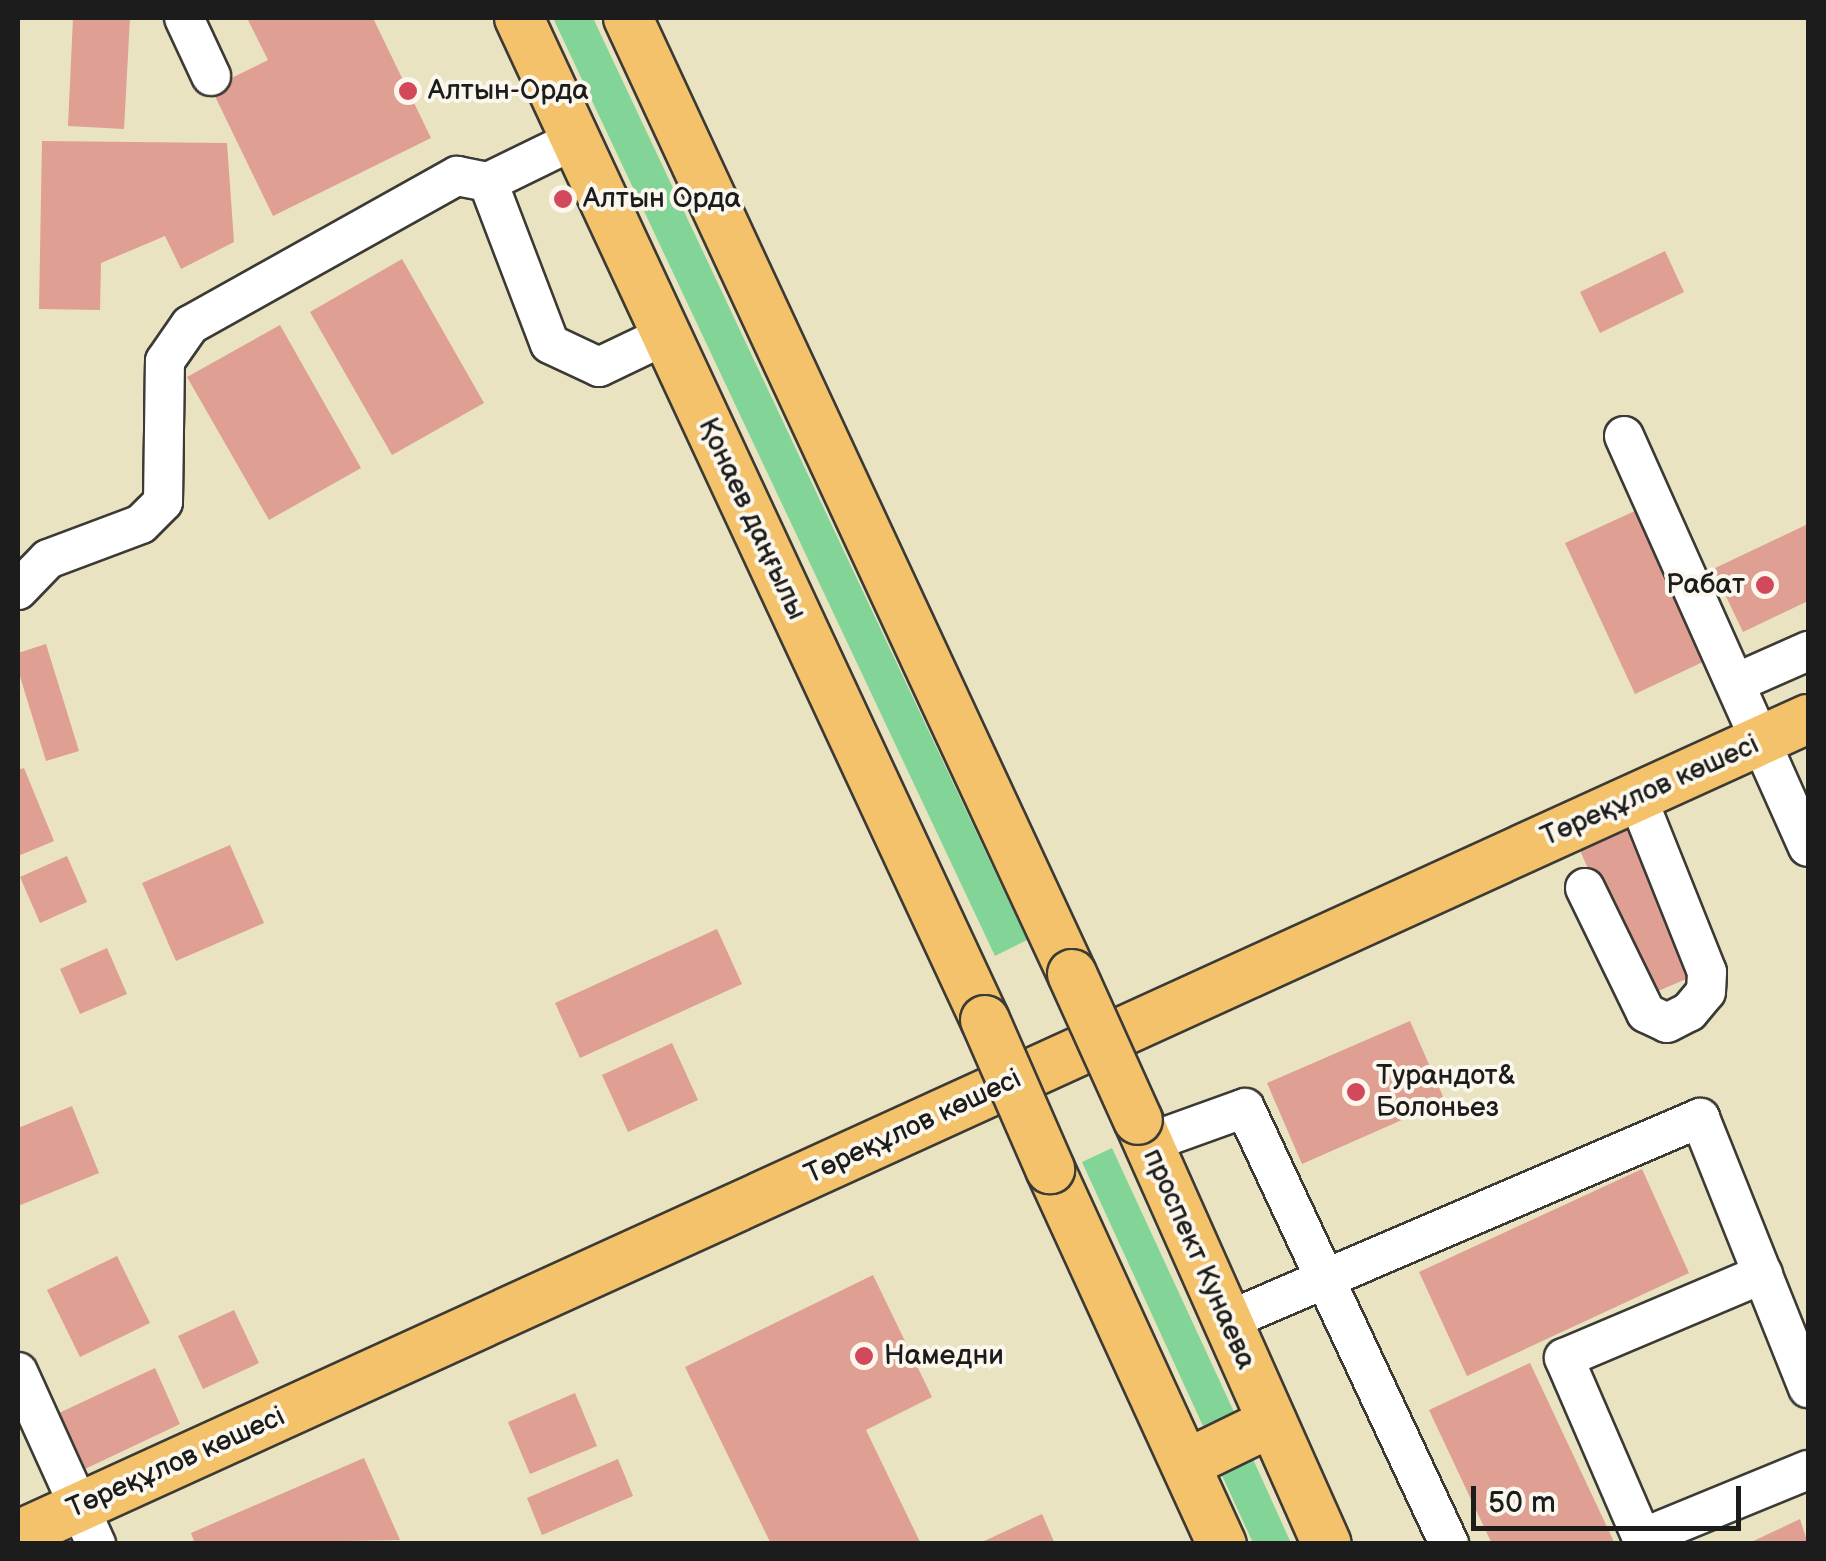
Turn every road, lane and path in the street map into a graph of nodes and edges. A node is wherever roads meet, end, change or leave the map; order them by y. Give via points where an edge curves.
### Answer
1 (184, 18) edge
2 (519, 18) edge
3 (628, 18) edge
4 (210, 76) dead end
5 (576, 139) junction
6 (488, 182) junction
7 (666, 334) junction
8 (1624, 436) dead end
9 (24, 588) edge
10 (1808, 651) edge
11 (1738, 682) junction
12 (1808, 720) edge
13 (1765, 739) junction
14 (1637, 797) junction
15 (1808, 847) edge
16 (1585, 888) dead end
17 (1143, 1132) junction
18 (1762, 1274) junction
19 (1324, 1284) junction
20 (1227, 1321) junction
21 (18, 1372) edge
22 (1808, 1388) edge
23 (1272, 1422) junction
24 (1186, 1464) junction
25 (1808, 1470) edge
26 (88, 1526) edge
27 (18, 1535) edge
28 (1222, 1544) edge
29 (1326, 1544) edge
30 (1449, 1544) edge

1 - 4 street
2 - 5 main road, Қонаев даңғылы
3 - 17 main road, проспект Кунаева, bridge
5 - 6 street
5 - 7 main road, Қонаев даңғылы
6 - 7 street via 550,344 598,367
6 - 9 street via 457,176 190,325 165,361 162,502 142,524 48,559
7 - 24 main road, Қонаев даңғылы, bridge
8 - 11 street
10 - 11 street
11 - 13 street
12 - 13 main road, Төреқұлов көшесі
13 - 14 main road, Төреқұлов көшесі
13 - 15 street
14 - 16 street via 1707,972 1706,992 1689,1012 1667,1023 1646,1013
14 - 26 main road, Төреқұлов көшесі
17 - 19 street via 1244,1108
17 - 20 main road, проспект Кунаева
18 - 19 street via 1700,1118
18 - 22 street
18 - 25 street via 1564,1358 1642,1538
19 - 20 street
19 - 30 street
20 - 23 main road, проспект Кунаева
21 - 26 street
23 - 24 main road
23 - 29 main road, проспект Кунаева
24 - 28 main road
26 - 27 main road, Төреқұлов көшесі

